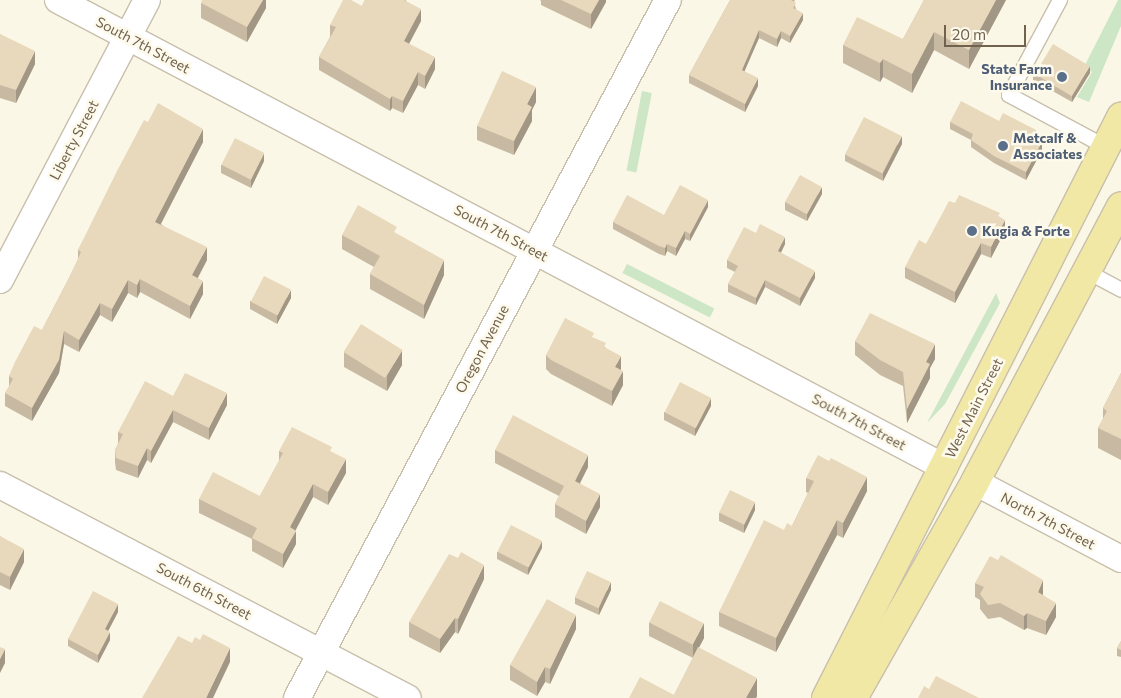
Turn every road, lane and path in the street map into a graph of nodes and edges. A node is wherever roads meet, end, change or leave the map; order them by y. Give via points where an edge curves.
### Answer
1 (58, 0) edge
2 (147, 0) edge
3 (668, 0) edge
4 (1060, 0) edge
5 (128, 37) junction
6 (1121, 117) edge
7 (1106, 147) junction
8 (1121, 206) edge
9 (534, 251) junction
10 (1086, 271) junction
11 (0, 280) edge
12 (1121, 290) edge
13 (944, 467) junction
14 (975, 482) junction
15 (0, 484) edge
16 (1121, 559) edge
17 (322, 652) junction
18 (297, 698) edge
19 (408, 698) edge
20 (826, 698) edge
21 (853, 698) edge

1 - 5 street, South 7th Street
2 - 5 street, Liberty Street
3 - 9 street, Oregon Avenue
4 - 7 lane via 1010,95
5 - 9 street, South 7th Street
5 - 11 street, Liberty Street
6 - 7 main road, West Main Street
7 - 13 main road, West Main Street
8 - 10 main road
9 - 13 street, South 7th Street
9 - 17 street, Oregon Avenue
10 - 12 lane
10 - 14 main road
13 - 20 main road, West Main Street
14 - 16 street, North 7th Street
14 - 21 main road
15 - 17 street, South 6th Street
17 - 18 street, Oregon Avenue
17 - 19 street, South 6th Street

